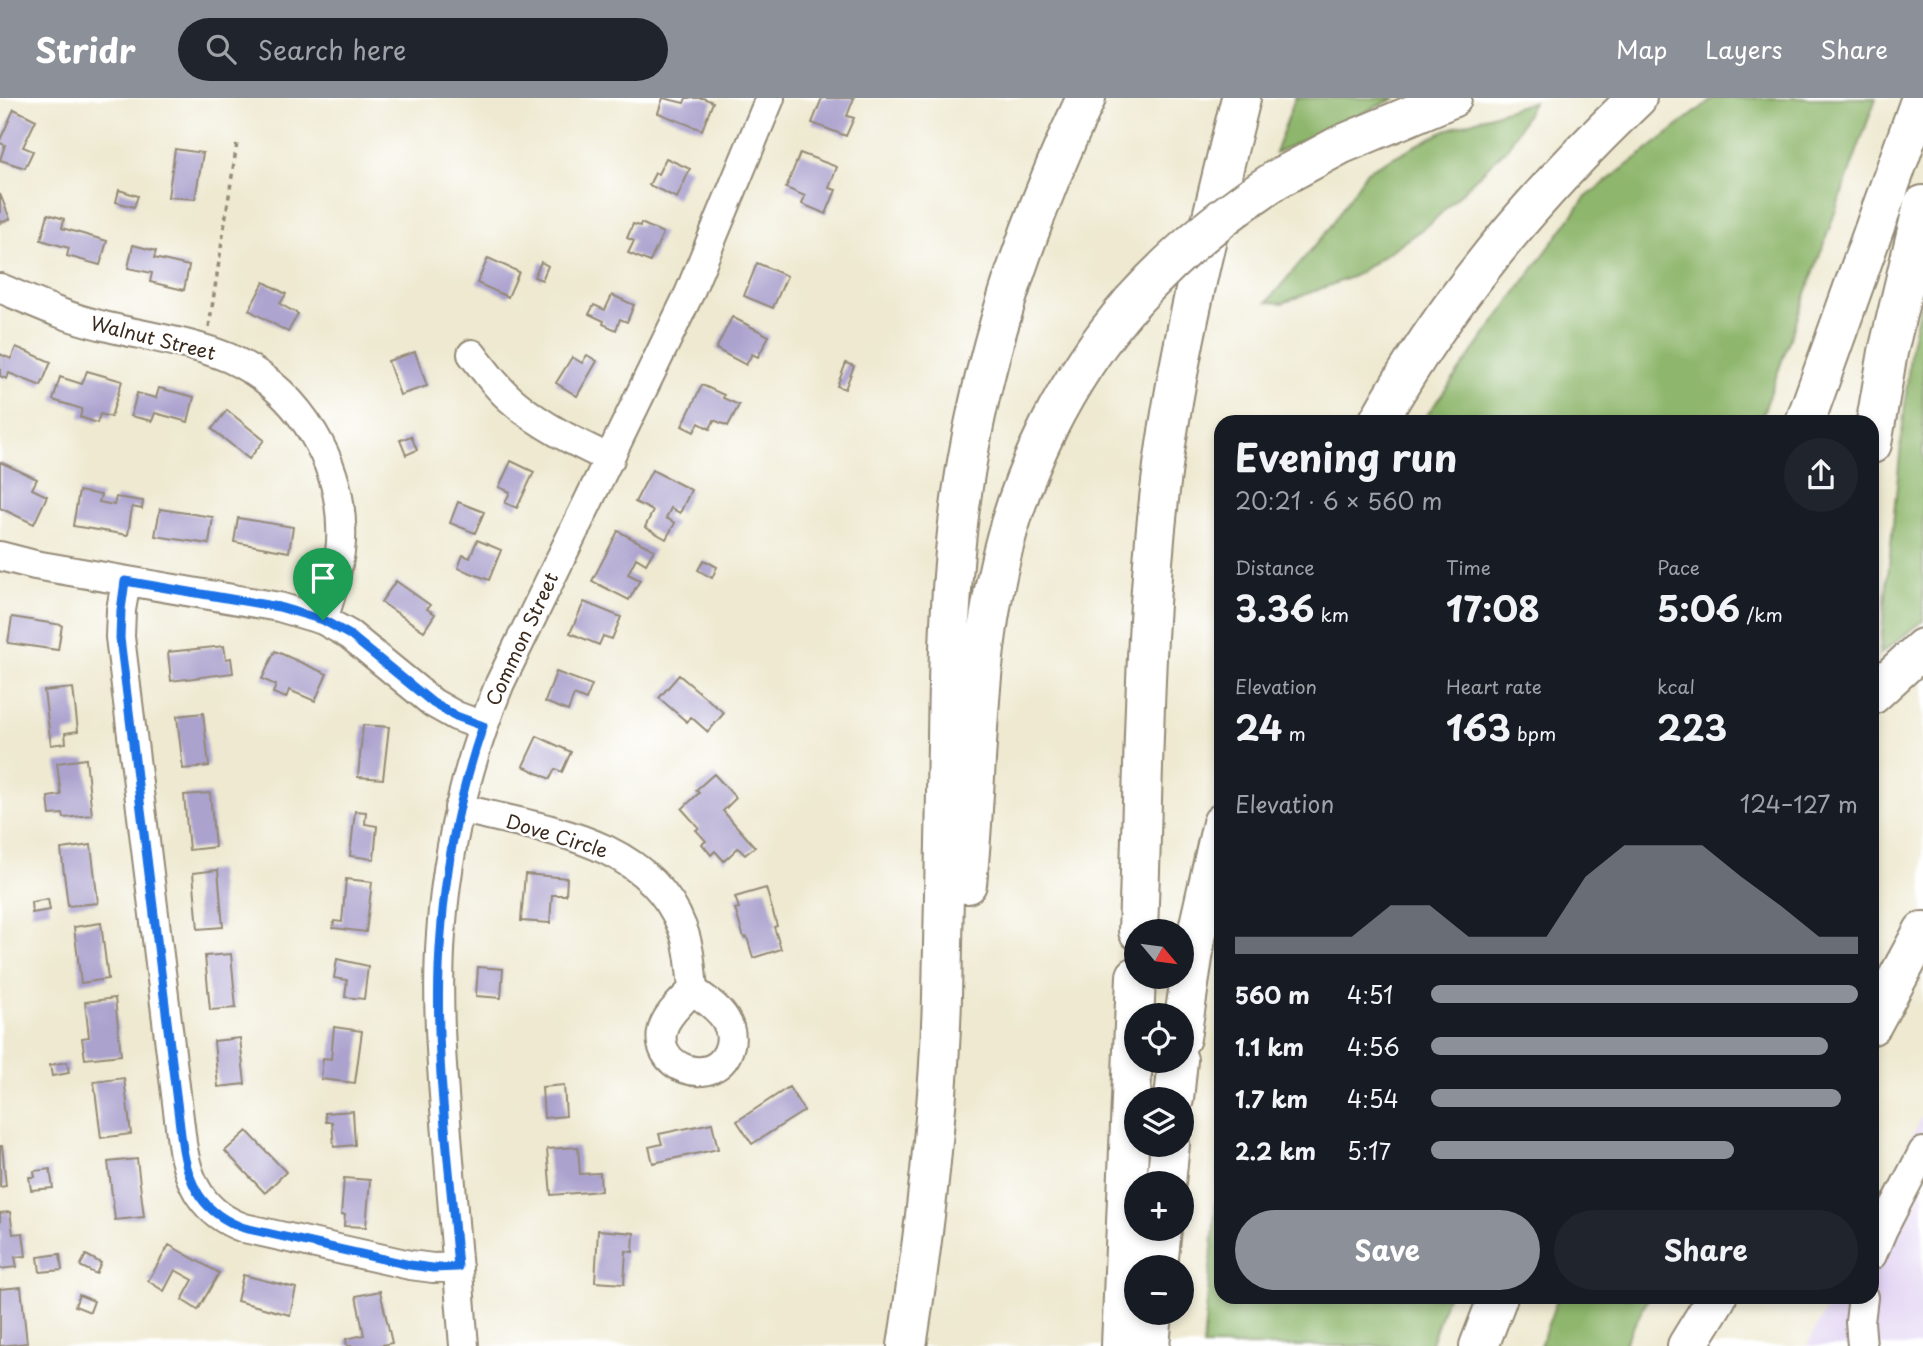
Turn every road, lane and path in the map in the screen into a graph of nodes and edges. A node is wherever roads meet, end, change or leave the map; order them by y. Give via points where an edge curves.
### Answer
1 (770, 98) edge
2 (1086, 98) edge
3 (1241, 98) edge
4 (1452, 98) edge
5 (1637, 98) edge
6 (1921, 98) edge
7 (237, 144) dead end
8 (1923, 205) edge
9 (0, 288) edge
10 (203, 349) junction
11 (472, 354) dead end
12 (1382, 415) edge
13 (1808, 415) edge
14 (1877, 415) edge
15 (610, 459) junction
16 (0, 556) edge
17 (125, 581) junction
18 (323, 620) junction
19 (1923, 648) edge
20 (1879, 689) edge
21 (483, 726) junction
22 (459, 808) junction
23 (1214, 858) edge
24 (1138, 919) edge
25 (1923, 931) edge
26 (1135, 989) edge
27 (693, 990) dead end
28 (1187, 1003) edge
29 (1879, 1012) edge
30 (936, 1108) junction
31 (1923, 1152) edge
32 (1879, 1238) edge
33 (458, 1267) junction
34 (1495, 1304) edge
35 (1706, 1304) edge
36 (1712, 1304) edge
37 (1862, 1304) edge
38 (1152, 1325) edge
39 (464, 1346) edge
40 (907, 1346) edge
41 (1121, 1346) edge
42 (1150, 1346) edge
43 (1479, 1346) edge
44 (1685, 1346) edge
45 (1862, 1346) edge

1 - 15 street, Common Street via 701,269
2 - 30 highway via 1044,195 1009,295 977,414 962,492 950,615
3 - 24 highway via 1190,312 1163,469 1150,628
4 - 30 highway, bridge via 1340,145 1276,179 1199,235 1132,302 1092,354 1055,415 1017,501 998,572 985,661 965,901
5 - 12 highway via 1553,182 1492,254 1428,341
6 - 13 highway
7 - 10 path
8 - 14 highway
9 - 10 street, Walnut Street via 83,321
10 - 18 street, Walnut Street via 240,364 276,387 304,419 326,459 341,530 336,574
11 - 15 street via 516,404
15 - 21 street, Common Street via 509,663
16 - 17 street
17 - 18 street via 279,607
17 - 33 street via 120,638 182,1143 194,1187 209,1209 244,1228 410,1265
18 - 21 street via 350,635 433,703
19 - 20 highway
21 - 22 street, Common Street
22 - 27 street, Dove Circle via 597,844 636,867 659,889 682,927
22 - 33 street, Common Street via 443,914 439,1000
23 - 28 highway
25 - 29 highway
26 - 41 highway
30 - 40 highway
31 - 32 street
33 - 39 street, Common Street
34 - 43 highway
35 - 44 highway
36 - 44 highway
37 - 45 street
38 - 42 highway

